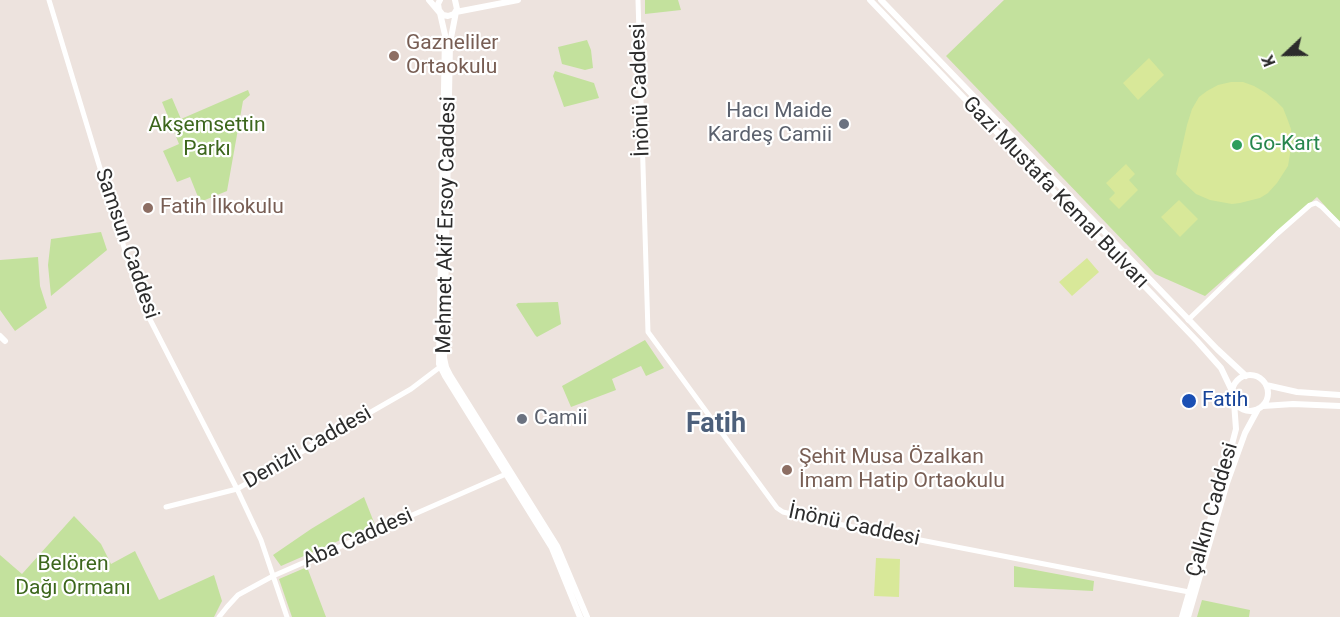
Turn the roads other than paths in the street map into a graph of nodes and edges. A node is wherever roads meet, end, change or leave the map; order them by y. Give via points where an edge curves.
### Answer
1 (49, 0) edge
2 (429, 0) edge
3 (440, 0) edge
4 (455, 0) edge
5 (518, 0) edge
6 (638, 0) edge
7 (870, 0) edge
8 (880, 0) edge
9 (456, 12) junction
10 (440, 13) junction
11 (1340, 225) edge
12 (1188, 320) junction
13 (443, 365) junction
14 (1246, 376) junction
15 (1266, 385) junction
16 (1232, 391) junction
17 (1340, 395) edge
18 (1234, 402) junction
19 (1340, 406) edge
20 (1260, 408) junction
21 (506, 474) junction
22 (237, 489) junction
23 (166, 507) dead end
24 (273, 576) junction
25 (1192, 593) junction
26 (219, 617) edge
27 (287, 617) edge
28 (580, 617) edge
29 (586, 617) edge
30 (1182, 617) edge
31 (1188, 617) edge

1 - 22 street, Samsun Caddesi via 143,307
2 - 10 main road
3 - 10 main road, Mehmet Akif Ersoy Caddesi
4 - 9 main road, Mehmet Akif Ersoy Caddesi
5 - 9 main road
6 - 25 street, İnönü Caddesi via 647,331 777,508 817,520
7 - 16 main road, Gazi Mustafa Kemal Bulvarı via 1197,341 1221,368
8 - 12 main road, Gazi Mustafa Kemal Bulvarı
9 - 10 main road via 448,16
9 - 13 main road, Mehmet Akif Ersoy Caddesi via 450,43
10 - 13 main road, Mehmet Akif Ersoy Caddesi via 445,35 439,356
11 - 12 street via 1322,207 1310,205
12 - 14 main road, Gazi Mustafa Kemal Bulvarı
13 - 21 main road, Mehmet Akif Ersoy Caddesi
13 - 22 street, Denizli Caddesi via 411,389
13 - 29 main road, Mehmet Akif Ersoy Caddesi via 553,539
14 - 15 main road via 1257,377
14 - 16 main road via 1237,381
15 - 17 main road
15 - 20 main road via 1268,397
16 - 18 main road
18 - 20 main road via 1243,410
18 - 25 main road, Çalkın Caddesi via 1236,429
19 - 20 main road via 1278,404
20 - 25 main road, Çalkın Caddesi via 1245,433
21 - 24 street, Aba Caddesi
21 - 28 main road, Mehmet Akif Ersoy Caddesi via 552,548
22 - 23 street, Denizli Caddesi
22 - 24 street, Samsun Caddesi
24 - 26 street, Aba Caddesi via 238,595
24 - 27 street, Samsun Caddesi
25 - 30 main road, Çalkın Caddesi
25 - 31 main road, Çalkın Caddesi

